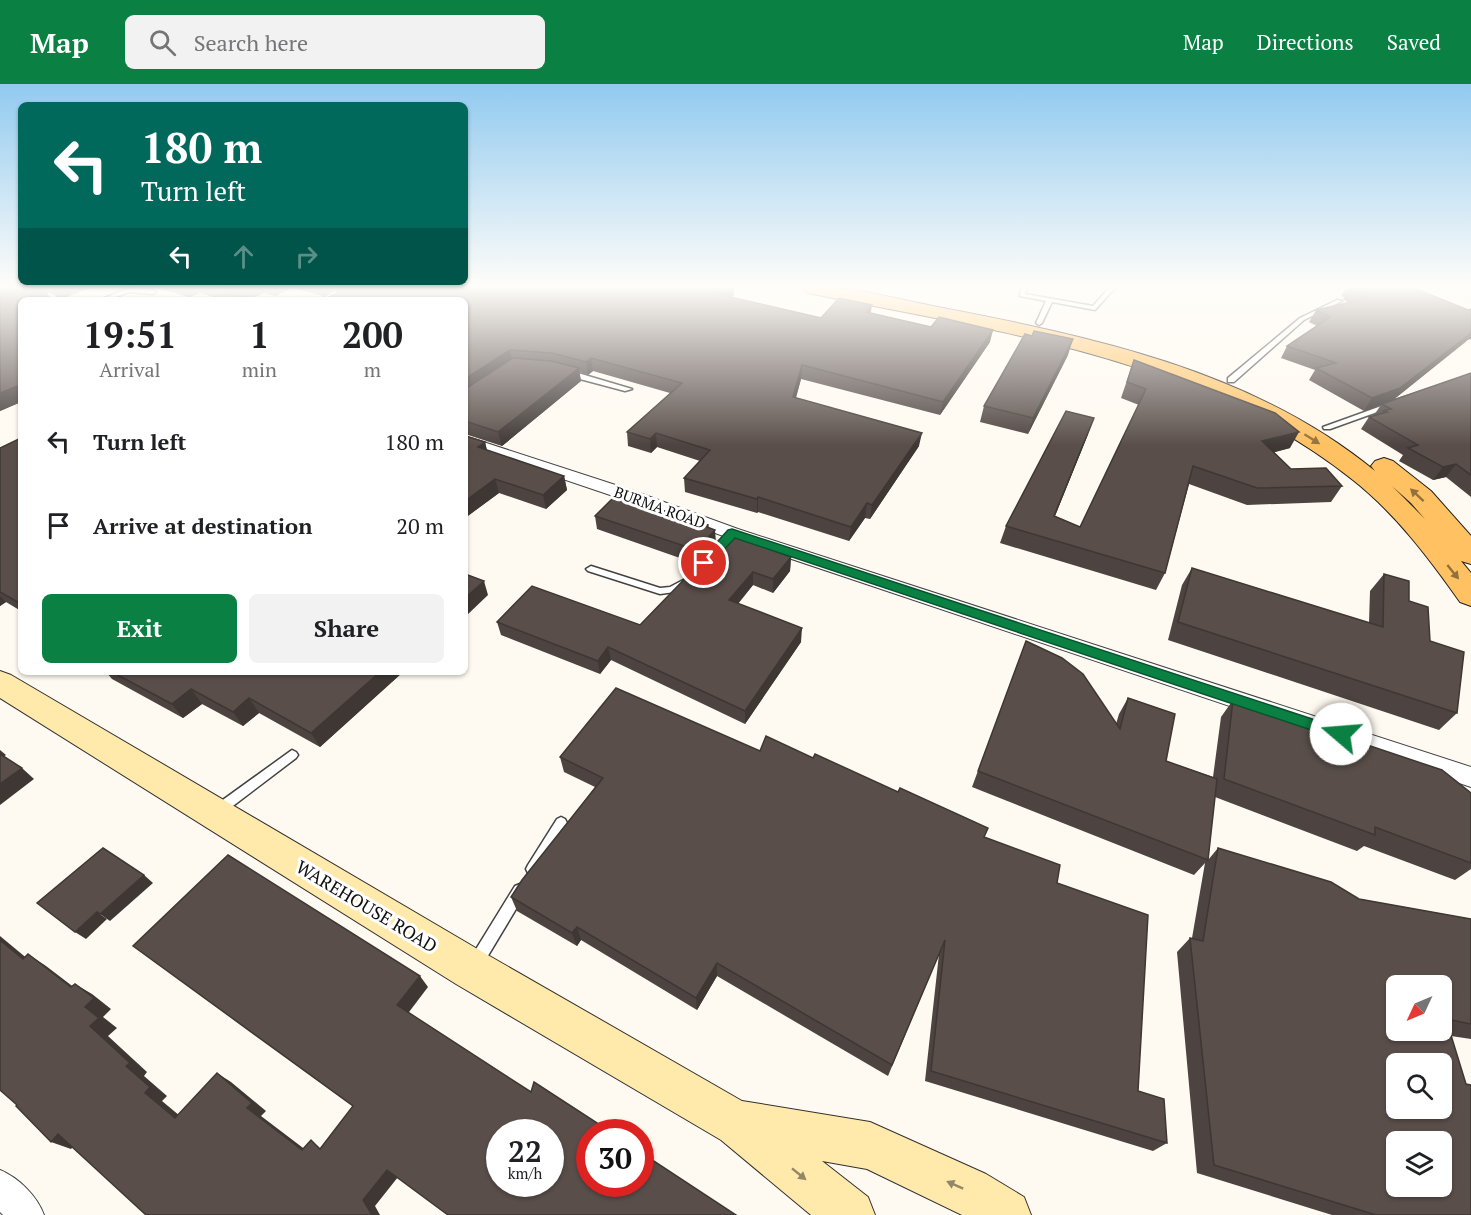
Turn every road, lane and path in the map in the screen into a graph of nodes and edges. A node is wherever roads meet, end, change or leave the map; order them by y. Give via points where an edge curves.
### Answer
1 (1058, 341) edge
2 (1108, 341) edge
3 (1277, 341) edge
4 (554, 370) edge
5 (1231, 380) junction
6 (628, 389) edge
7 (1396, 404) edge
8 (1327, 427) junction
9 (468, 442) edge
10 (1471, 554) edge
11 (591, 569) dead end
12 (697, 571) edge
13 (1471, 595) edge
14 (0, 683) edge
15 (292, 754) dead end
16 (1471, 777) edge
17 (214, 813) junction
18 (561, 823) dead end
19 (471, 969) junction
20 (737, 1124) junction
21 (0, 1187) edge
22 (27, 1215) edge
23 (850, 1215) edge
24 (1006, 1215) edge

1 -> 13 main road via 1110,352 1189,378 1283,420 1363,474 1412,522
2 - 5 main road
3 - 5 lane
4 - 6 lane
5 - 8 main road
7 - 8 lane
10 -> 8 main road via 1420,497 1384,466
9 - 16 street, BURMA ROAD via 628,495 729,537
11 - 12 lane via 660,591 672,590
14 - 17 main road, WAREHOUSE ROAD
15 - 17 lane
17 - 19 main road, WAREHOUSE ROAD
18 - 19 lane
19 - 20 main road, WAREHOUSE ROAD
20 -> 23 main road, WAREHOUSE ROAD
24 -> 20 main road, WAREHOUSE ROAD via 969,1191 870,1146
21 - 22 street

